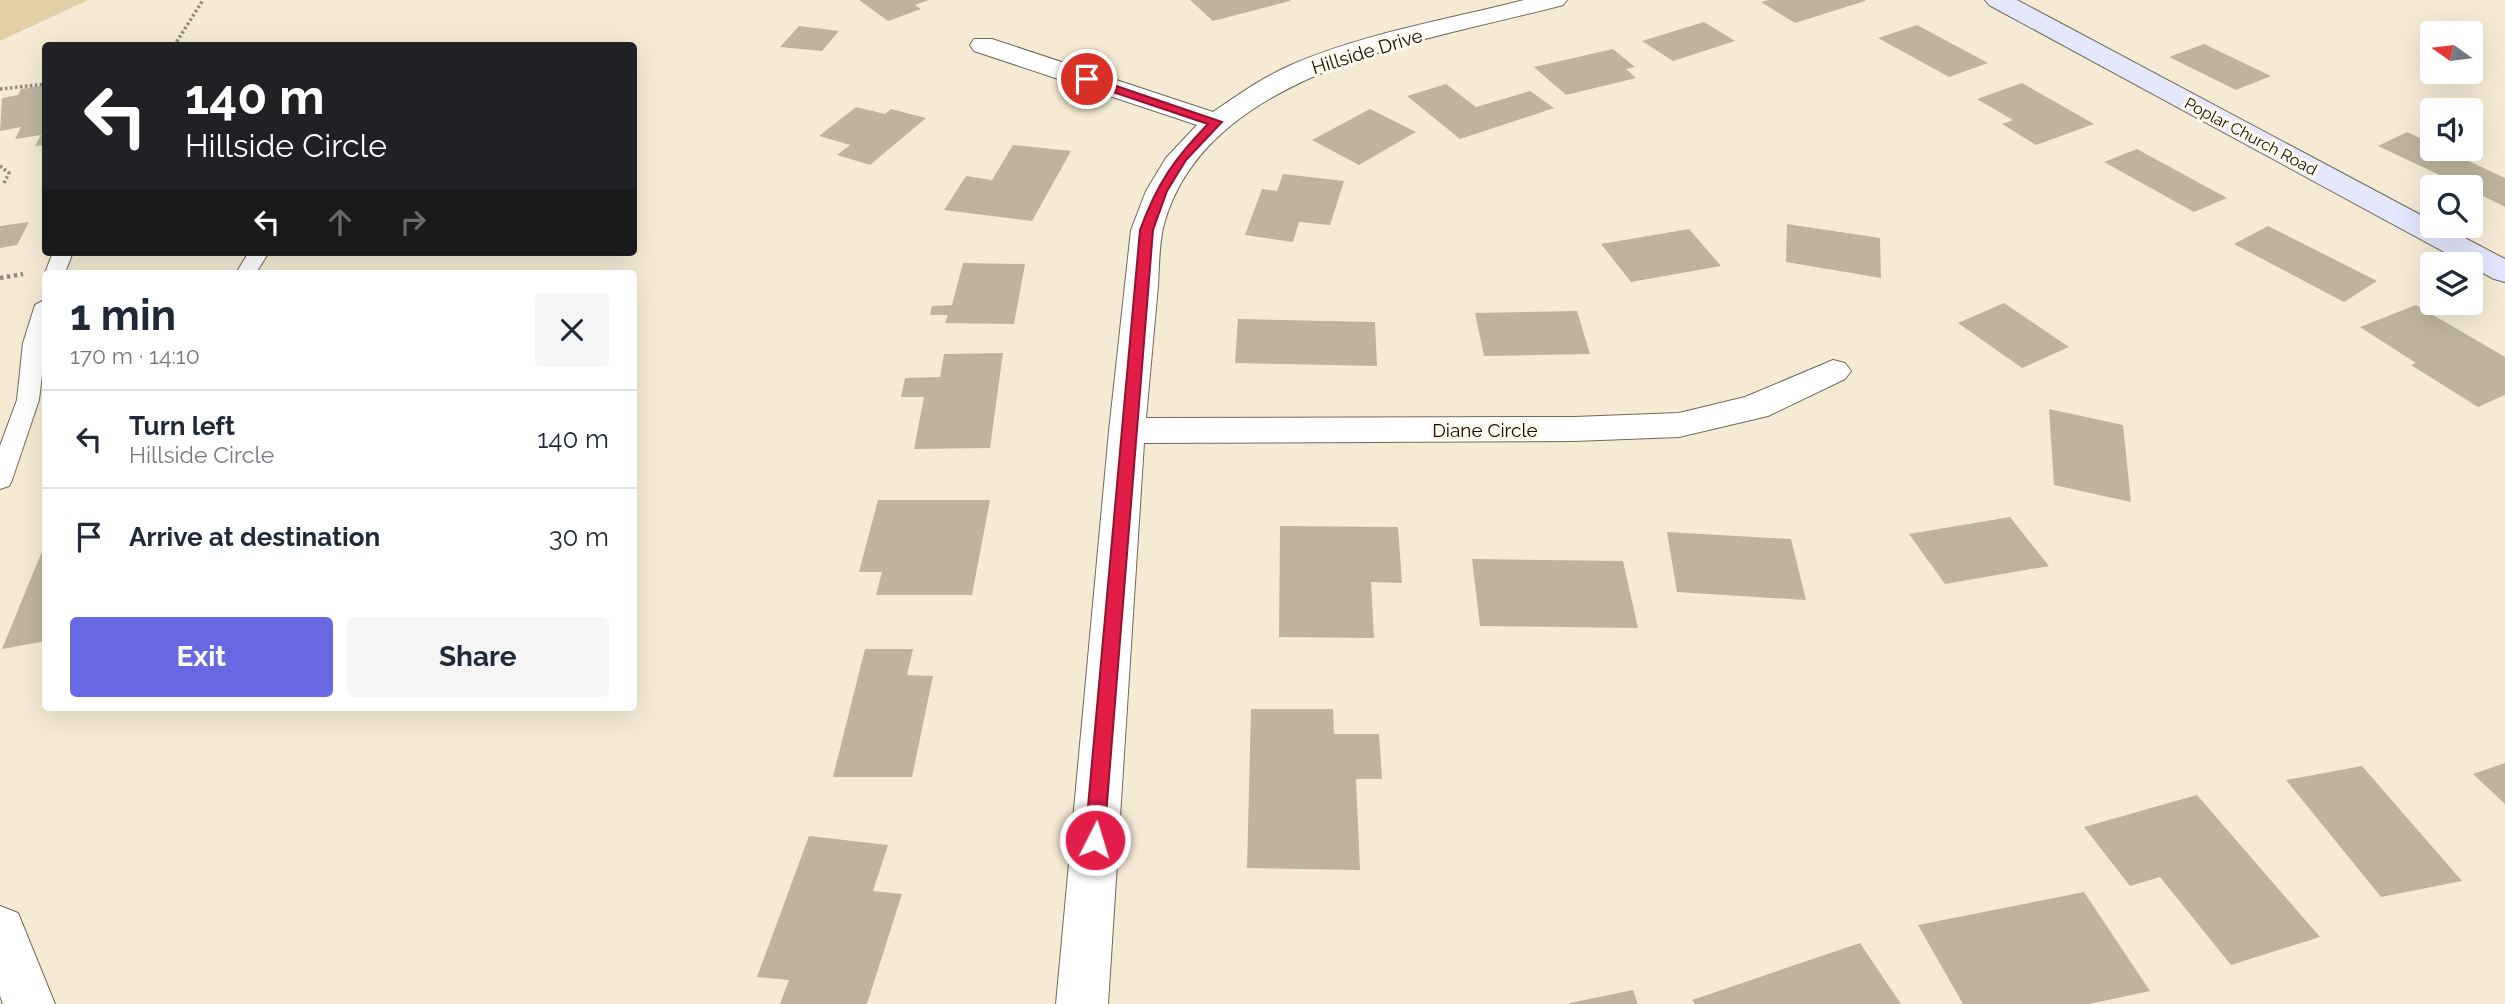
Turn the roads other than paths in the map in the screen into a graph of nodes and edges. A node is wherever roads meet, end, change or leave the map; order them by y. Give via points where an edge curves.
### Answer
1 (1554, 0) edge
2 (1998, 0) edge
3 (983, 45) dead end
4 (1216, 122) junction
5 (2505, 272) edge
6 (42, 318) edge
7 (1833, 371) dead end
8 (37, 398) edge
9 (1127, 432) junction
10 (0, 480) edge
11 (0, 929) edge
12 (29, 1004) edge
13 (1082, 1004) edge

1 - 4 street, Hillside Drive via 1339,56 1260,92
2 - 5 street, Poplar Church Road
3 - 4 street
4 - 9 street, Hillside Drive via 1174,169 1147,230
6 - 8 lane via 34,343
7 - 9 street, Diane Circle via 1755,407 1679,425
8 - 10 lane
9 - 13 street, Hillside Drive
11 - 12 street

